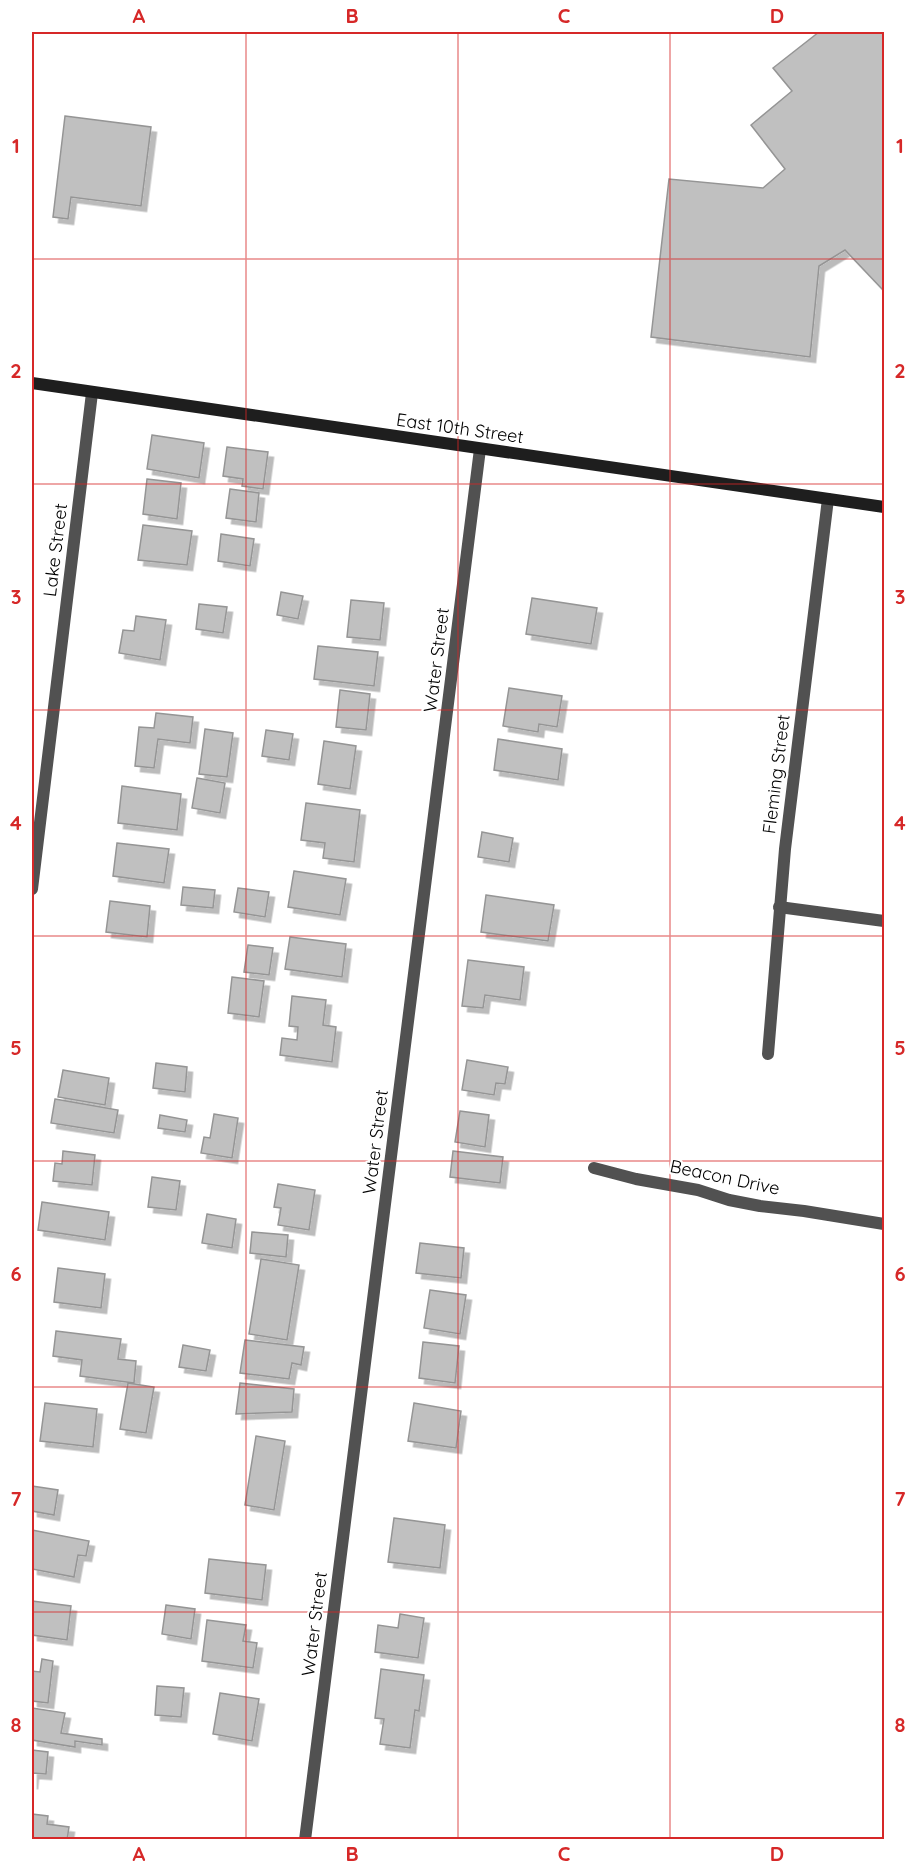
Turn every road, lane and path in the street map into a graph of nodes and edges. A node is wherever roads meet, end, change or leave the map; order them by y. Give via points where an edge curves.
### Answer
1 (32, 383) edge
2 (92, 393) junction
3 (480, 449) junction
4 (828, 499) junction
5 (885, 507) edge
6 (32, 890) edge
7 (779, 907) junction
8 (885, 921) edge
9 (768, 1054) dead end
10 (594, 1168) dead end
11 (885, 1224) edge
12 (305, 1839) edge

1 - 2 main road, East 10th Street
2 - 3 main road, East 10th Street
2 - 6 street, Lake Street
3 - 4 main road, East 10th Street
3 - 12 street, Water Street
4 - 5 main road, East 10th Street
4 - 7 street, Fleming Street
7 - 8 street
7 - 9 street, Fleming Street
10 - 11 street, Beacon Drive via 739,1202

